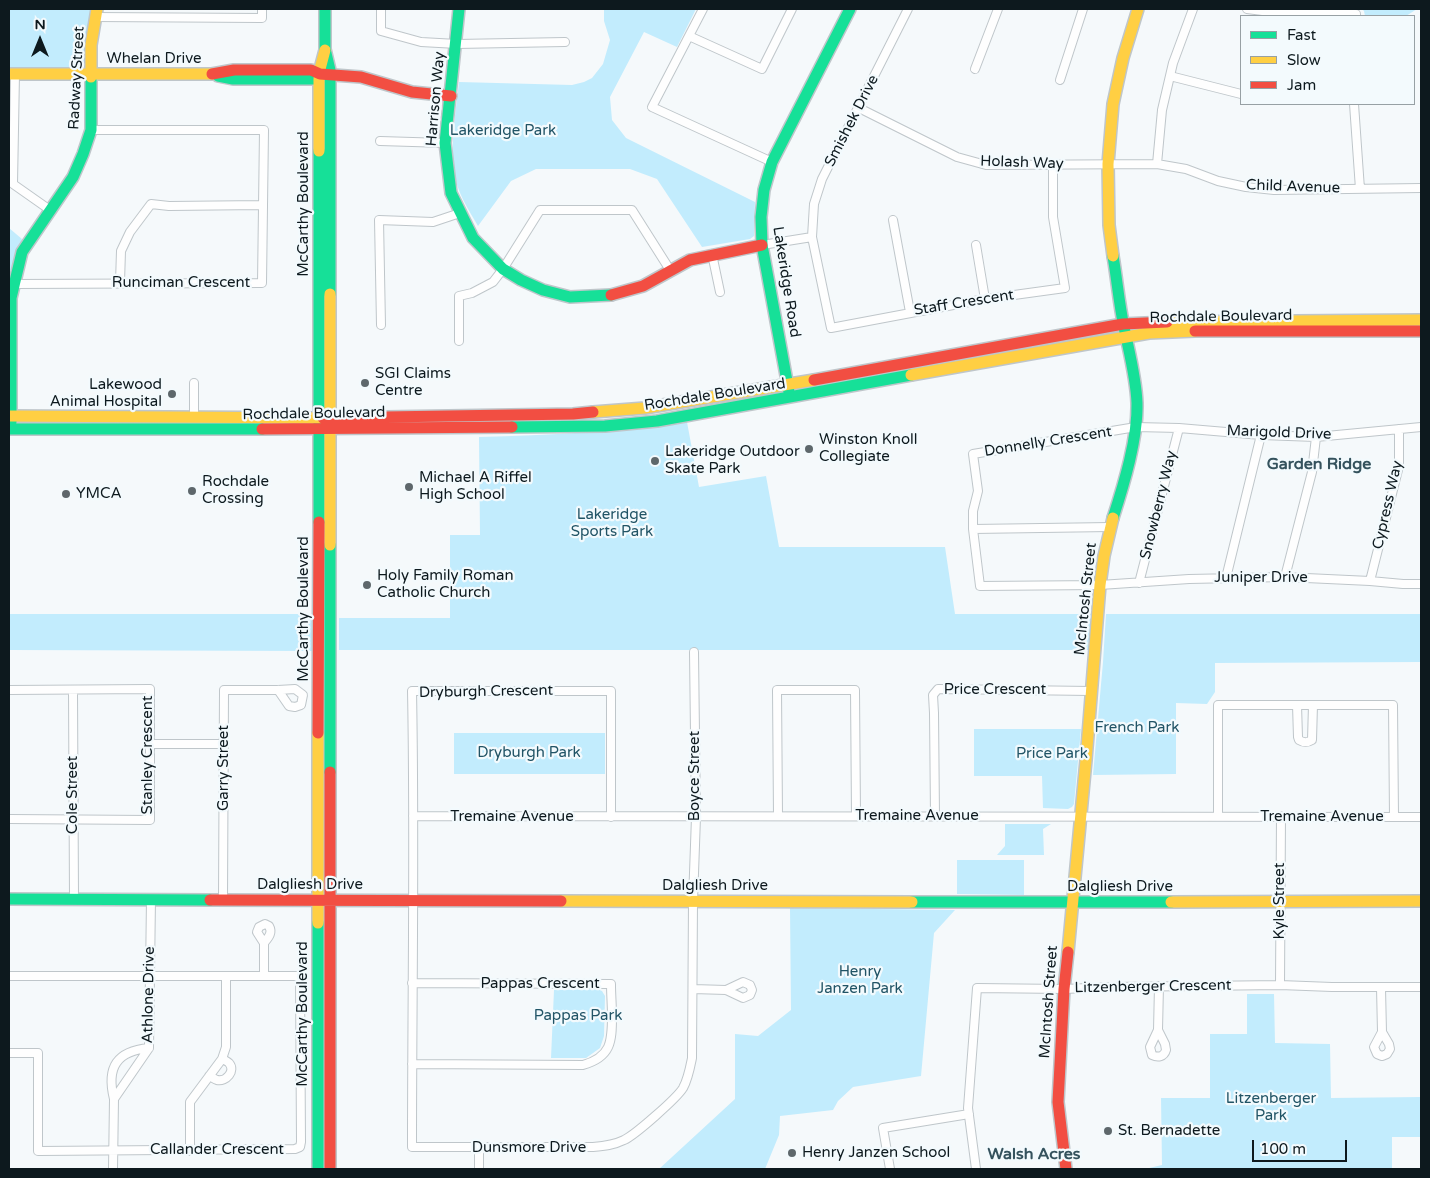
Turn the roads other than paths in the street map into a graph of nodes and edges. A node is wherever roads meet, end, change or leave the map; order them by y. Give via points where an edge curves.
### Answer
1 (262, 9) edge
2 (325, 9) edge
3 (381, 9) edge
4 (459, 9) edge
5 (702, 9) edge
6 (792, 9) edge
7 (850, 9) edge
8 (908, 9) edge
9 (998, 9) edge
10 (1083, 9) edge
11 (1138, 9) edge
12 (1193, 9) edge
13 (1247, 9) edge
14 (96, 13) edge
15 (1356, 15) edge
16 (689, 36) junction
17 (565, 42) dead end
18 (456, 44) junction
19 (975, 69) dead end
20 (12, 74) edge
21 (91, 74) junction
22 (325, 74) junction
23 (1170, 76) junction
24 (1060, 80) dead end
25 (1240, 94) edge
26 (451, 96) junction
27 (1354, 105) edge
28 (859, 108) junction
29 (91, 130) junction
30 (380, 142) dead end
31 (445, 143) junction
32 (772, 162) junction
33 (1108, 164) junction
34 (1157, 164) junction
35 (1053, 165) junction
36 (1421, 188) edge
37 (1360, 189) junction
38 (262, 205) junction
39 (50, 210) junction
40 (460, 213) junction
41 (893, 220) dead end
42 (812, 237) junction
43 (762, 245) junction
44 (976, 245) dead end
45 (712, 254) junction
46 (503, 269) junction
47 (670, 270) junction
48 (120, 282) junction
49 (14, 284) junction
50 (720, 292) dead end
51 (985, 299) junction
52 (910, 312) junction
53 (1421, 320) edge
54 (1123, 324) junction
55 (381, 325) dead end
56 (1421, 331) edge
57 (1125, 337) junction
58 (459, 341) dead end
59 (194, 383) dead end
60 (788, 385) junction
61 (790, 398) junction
62 (10, 416) edge
63 (194, 417) junction
64 (319, 423) junction
65 (331, 423) junction
66 (1136, 427) junction
67 (1421, 427) edge
68 (1178, 428) junction
69 (10, 429) edge
70 (1399, 430) junction
71 (1261, 435) junction
72 (1316, 437) junction
73 (1110, 527) junction
74 (973, 529) junction
75 (1284, 577) junction
76 (1226, 578) junction
77 (1370, 581) junction
78 (1139, 583) junction
79 (1421, 584) edge
80 (1100, 585) junction
81 (694, 652) dead end
82 (9, 690) edge
83 (73, 690) junction
84 (278, 690) dead end
85 (1091, 691) junction
86 (1297, 705) junction
87 (1313, 705) junction
88 (150, 744) junction
89 (224, 744) junction
90 (414, 816) junction
91 (778, 816) junction
92 (856, 816) junction
93 (935, 816) junction
94 (1080, 816) junction
95 (1218, 816) junction
96 (1280, 816) junction
97 (611, 817) junction
98 (696, 817) junction
99 (1394, 817) junction
100 (1421, 817) edge
101 (9, 820) edge
102 (73, 820) junction
103 (9, 899) edge
104 (74, 899) junction
105 (150, 899) junction
106 (223, 899) junction
107 (318, 899) junction
108 (330, 899) junction
109 (412, 900) junction
110 (693, 900) junction
111 (1280, 901) junction
112 (1421, 901) edge
113 (1072, 902) junction
114 (264, 943) dead end
115 (9, 976) edge
116 (150, 976) junction
117 (226, 976) junction
118 (264, 976) junction
119 (412, 983) junction
120 (1280, 985) junction
121 (1159, 986) junction
122 (1421, 987) edge
123 (1381, 988) junction
124 (693, 989) junction
125 (1064, 989) junction
126 (726, 990) dead end
127 (1158, 1030) dead end
128 (1382, 1032) dead end
129 (149, 1048) junction
130 (9, 1053) edge
131 (222, 1059) junction
132 (412, 1064) junction
133 (209, 1076) junction
134 (114, 1099) junction
135 (968, 1114) junction
136 (479, 1148) junction
137 (113, 1150) junction
138 (190, 1150) junction
139 (113, 1169) edge
140 (318, 1169) edge
141 (330, 1169) edge
142 (479, 1169) edge
143 (890, 1169) edge
144 (976, 1169) edge
145 (1066, 1169) edge

1 - 14 street via 262,18
2 - 22 main road, McCarthy Boulevard
3 - 18 street via 381,30 421,42
4 - 18 main road, Harrison Way
5 - 16 street
6 - 16 street via 762,69
7 - 32 main road, Lakeridge Road
8 - 28 street, Smishek Drive
9 - 19 street
10 - 24 street
11 - 33 main road, McIntosh Street via 1122,58 1113,104
12 - 23 street
13 - 15 street via 1286,14
14 - 21 main road, Radway Street
16 - 32 street via 652,107
17 - 18 street
18 - 26 main road, Harrison Way
20 - 21 main road, Whelan Drive
20 - 39 street via 13,184
21 - 22 main road, Whelan Drive via 210,74 234,70 311,70
21 - 29 main road, Radway Street
22 - 26 main road, Whelan Drive via 361,77 412,92
22 - 64 main road, McCarthy Boulevard
22 - 65 main road, McCarthy Boulevard
23 - 25 street
23 - 34 street via 1162,110
26 - 31 main road, Harrison Way
27 - 37 street
28 - 35 street, Holash Way via 957,157 986,165
28 - 42 street, Smishek Drive via 822,179 814,204
29 - 38 street, Runciman Crescent via 264,130
29 - 39 main road, Radway Street via 72,177
30 - 31 street
31 - 40 main road, Harrison Way via 451,193
32 - 43 main road, Lakeridge Road via 764,190
33 - 34 street, Child Avenue
33 - 35 street, Holash Way
33 - 54 main road, McIntosh Street via 1109,225
34 - 37 street, Child Avenue via 1246,187 1274,190
35 - 51 street, Staff Crescent via 1053,217 1065,288
36 - 37 street, Child Avenue
38 - 48 street via 151,204 130,232 121,251
38 - 48 street, Runciman Crescent via 262,283
39 - 49 main road, Radway Street via 22,252
40 - 46 main road, Harrison Way via 474,238
40 - 55 street via 433,222 379,220
41 - 52 street
42 - 43 street, Harrison Way
42 - 52 street, Staff Crescent via 831,328
43 - 45 main road, Harrison Way
43 - 60 main road, Lakeridge Road
44 - 51 street
45 - 47 main road, Harrison Way
45 - 50 street
46 - 47 main road, Harrison Way via 543,290 570,297 608,296 643,286
46 - 47 street via 540,210 632,210
46 - 58 street via 493,282 459,296
48 - 49 street, Runciman Crescent
49 - 62 main road, Radway Street via 11,298
51 - 52 street, Staff Crescent
53 - 54 main road, Rochdale Boulevard
54 - 57 main road, McIntosh Street
54 - 60 main road, Rochdale Boulevard
56 - 57 main road, Rochdale Boulevard via 1209,330
57 - 61 main road, Rochdale Boulevard
57 - 66 main road, McIntosh Street via 1137,402
59 - 63 street
60 - 61 main road, Lakeridge Road
60 - 65 main road, Rochdale Boulevard via 620,411
61 - 65 main road, Rochdale Boulevard via 657,420 568,428
62 - 63 main road, Rochdale Boulevard
62 - 69 main road, Radway Street
63 - 64 main road, Rochdale Boulevard
64 - 65 main road, Rochdale Boulevard
64 - 69 main road, Rochdale Boulevard
64 - 107 main road, McCarthy Boulevard
65 - 108 main road, McCarthy Boulevard
66 - 68 street, Marigold Drive
66 - 73 main road, McIntosh Street
66 - 74 street, Donnelly Crescent via 973,454 978,491
67 - 70 street, Marigold Drive
68 - 71 street, Marigold Drive
68 - 78 street, Snowberry Way
70 - 72 street, Marigold Drive
70 - 77 street, Cypress Way via 1399,466
71 - 72 street, Marigold Drive
71 - 76 street
72 - 75 street via 1312,472
73 - 74 street
73 - 80 main road, McIntosh Street
74 - 80 street, Donnelly Crescent via 980,586
75 - 76 street, Juniper Drive
75 - 77 street, Juniper Drive
76 - 78 street, Juniper Drive
77 - 79 street, Juniper Drive
78 - 80 street, Juniper Drive
80 - 85 main road, McIntosh Street
81 - 98 street, Boyce Street
82 - 83 street
83 - 88 street, Stanley Crescent via 150,689
83 - 102 street, Cole Street
84 - 89 street, Garry Street via 224,690
85 - 93 street, Price Crescent via 938,689 933,695
85 - 94 main road, McIntosh Street
86 - 87 street
86 - 87 street via 1298,737 1303,742 1312,740
86 - 95 street via 1218,705
87 - 99 street via 1393,705
88 - 89 street
88 - 102 street, Stanley Crescent via 150,820
89 - 106 street, Garry Street
90 - 97 street, Tremaine Avenue
90 - 97 street, Dryburgh Crescent via 412,691 611,691
90 - 109 street, Dryburgh Crescent
91 - 92 street, Tremaine Avenue
91 - 92 street via 777,690 855,690
91 - 98 street, Tremaine Avenue
92 - 93 street, Tremaine Avenue
93 - 94 street, Tremaine Avenue
94 - 95 street, Tremaine Avenue
94 - 113 main road, McIntosh Street
95 - 96 street, Tremaine Avenue
96 - 99 street, Tremaine Avenue
96 - 111 street, Kyle Street
97 - 98 street, Tremaine Avenue
98 - 110 street, Boyce Street
99 - 100 street, Tremaine Avenue
101 - 102 street
102 - 104 street, Cole Street
103 - 104 main road, Dalgliesh Drive
104 - 105 main road, Dalgliesh Drive
105 - 106 main road, Dalgliesh Drive
105 - 116 street, Athlone Drive
106 - 107 main road, Dalgliesh Drive
107 - 108 main road, Dalgliesh Drive
107 - 140 main road, McCarthy Boulevard
108 - 109 main road, Dalgliesh Drive
108 - 141 main road, McCarthy Boulevard
109 - 110 main road, Dalgliesh Drive
109 - 119 street, Dunsmore Drive
110 - 113 main road, Dalgliesh Drive
110 - 124 street, Dunsmore Drive
111 - 112 main road, Dalgliesh Drive
111 - 113 main road, Dalgliesh Drive
111 - 120 street, Kyle Street
113 - 125 main road, McIntosh Street
114 - 118 street
115 - 116 street, Callander Crescent
116 - 117 street, Callander Crescent
116 - 129 street, Athlone Drive
117 - 118 street, Callander Crescent
117 - 131 street via 226,1048
118 - 138 street, Callander Crescent via 300,976 300,1147
119 - 132 street, Dunsmore Drive
119 - 132 street, Pappas Crescent via 611,984 612,1037 604,1054 583,1065
120 - 121 street, Litzenberger Crescent
120 - 123 street, Litzenberger Crescent
121 - 125 street, Litzenberger Crescent
121 - 127 street
122 - 123 street, Litzenberger Crescent
123 - 128 street
124 - 126 street
124 - 136 street, Dunsmore Drive via 692,1058 683,1088 634,1133 611,1145 593,1147
125 - 135 street, Litzenberger Crescent via 977,988
125 - 145 main road, McIntosh Street via 1058,1102
129 - 134 street, Athlone Drive
129 - 134 street via 126,1053 116,1064 111,1078
130 - 137 street, Callander Crescent via 38,1053 38,1151
131 - 133 street
131 - 133 street via 229,1063 230,1074 219,1080
132 - 136 street, Dunsmore Drive via 412,1148
133 - 138 street via 190,1102
134 - 137 street
135 - 143 street via 884,1128
135 - 144 street, Litzenberger Crescent
136 - 142 street
137 - 138 street, Callander Crescent
137 - 139 street

